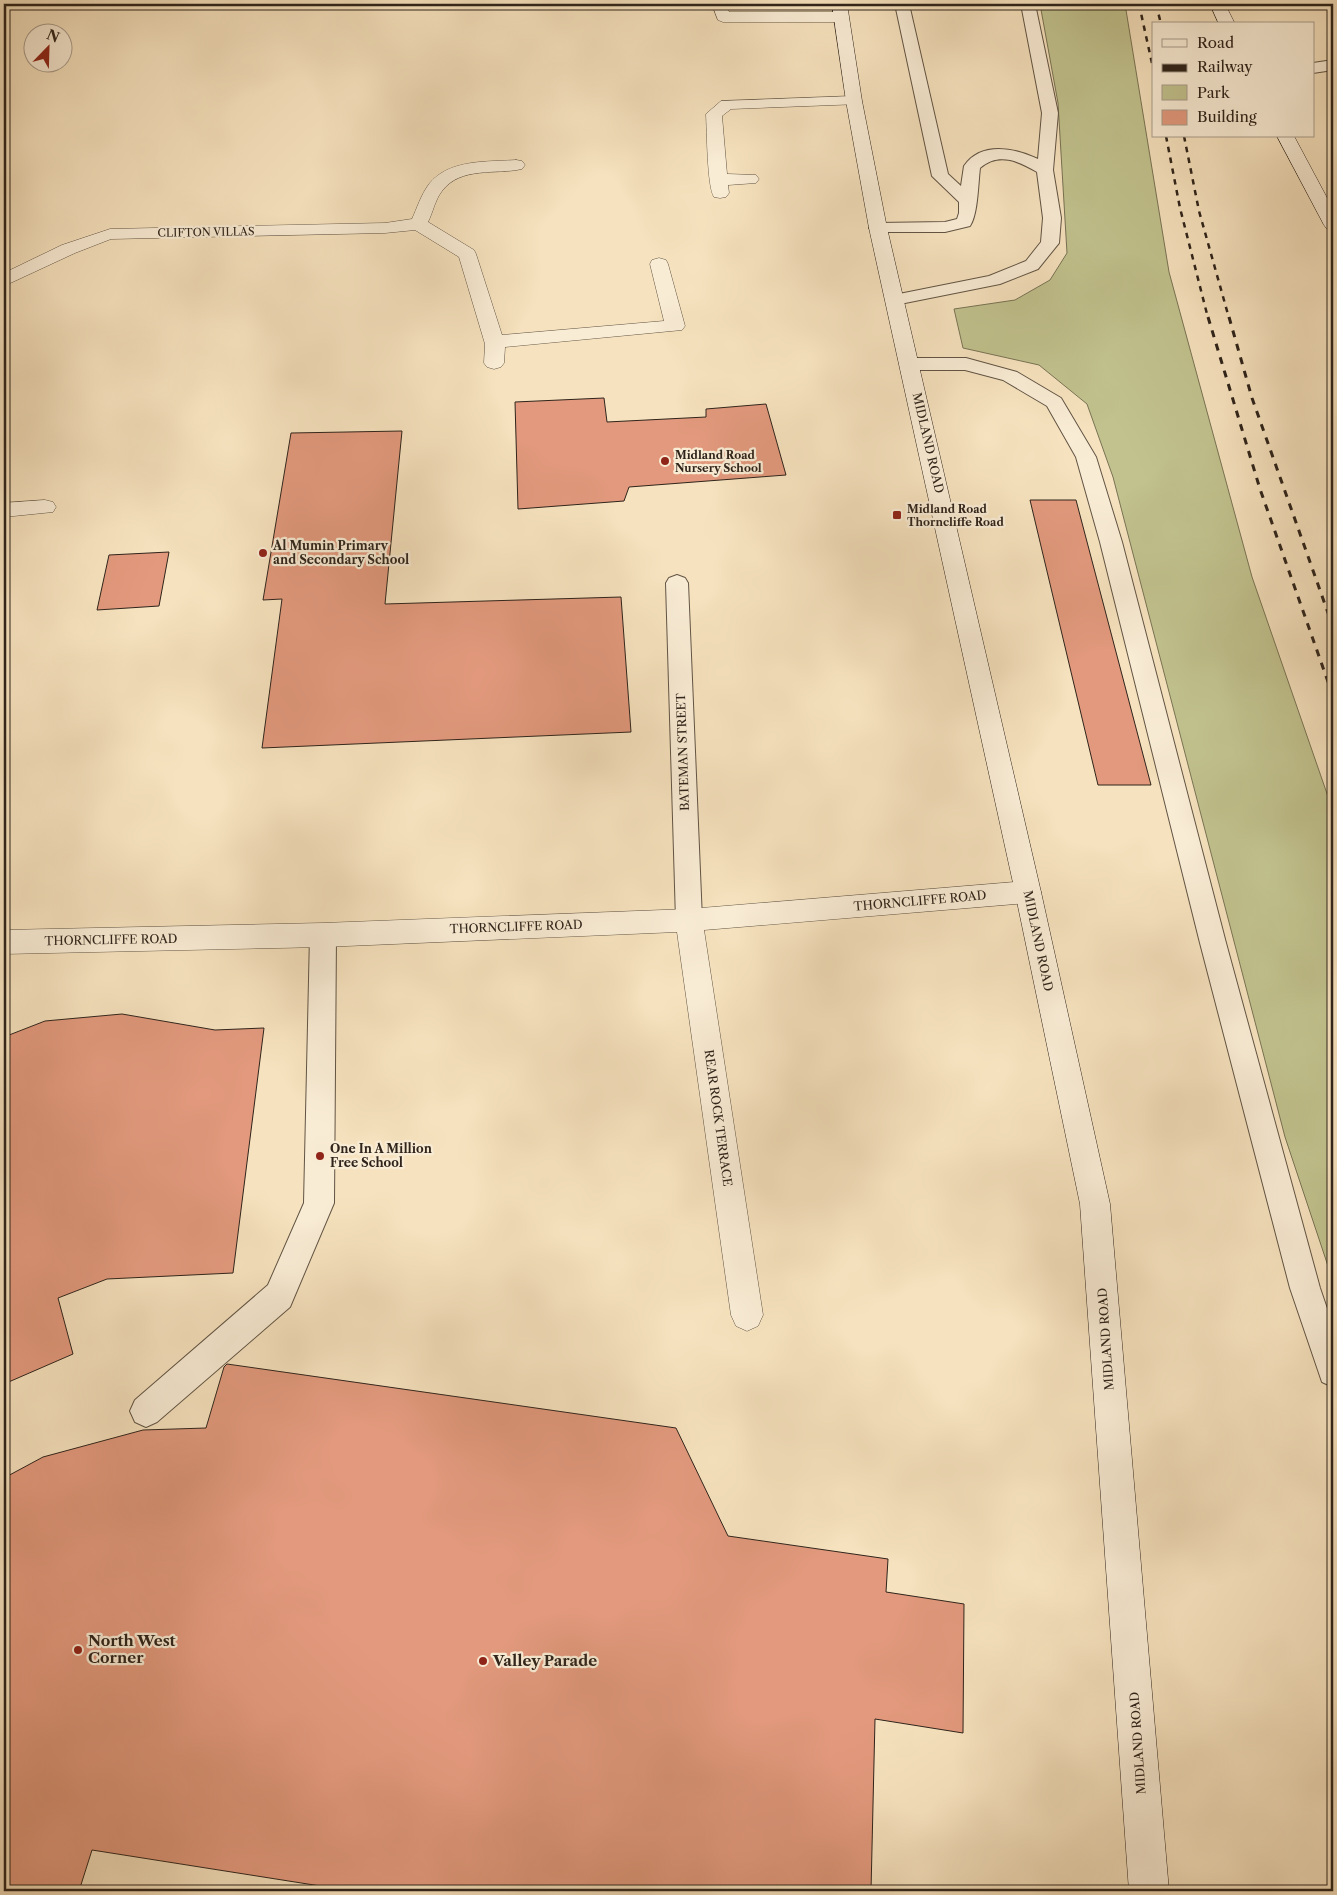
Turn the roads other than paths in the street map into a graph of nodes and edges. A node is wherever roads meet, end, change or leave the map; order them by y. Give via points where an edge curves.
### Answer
1 (719, 4) edge
2 (902, 4) edge
3 (1028, 4) edge
4 (1218, 4) edge
5 (840, 10) edge
6 (1226, 22) edge
7 (1333, 65) edge
8 (1314, 68) edge
9 (854, 101) junction
10 (1286, 138) edge
11 (516, 166) dead end
12 (1045, 170) junction
13 (750, 180) dead end
14 (967, 201) junction
15 (1328, 204) edge
16 (418, 224) junction
17 (1333, 225) edge
18 (878, 228) junction
19 (659, 264) dead end
20 (4, 280) edge
21 (895, 300) junction
22 (494, 342) junction
23 (494, 363) dead end
24 (910, 364) junction
25 (45, 507) dead end
26 (4, 510) edge
27 (677, 583) dead end
28 (1028, 892) junction
29 (689, 920) junction
30 (323, 935) junction
31 (4, 942) edge
32 (747, 1315) dead end
33 (1333, 1371) edge
34 (146, 1412) dead end
35 (1149, 1891) edge

1 - 5 street via 722,17
2 - 14 lane via 940,176
3 - 12 lane via 1050,113
4 - 6 street
5 - 9 street, MIDLAND ROAD
7 - 8 lane
9 - 13 street via 727,104 714,114 719,187
9 - 18 street, MIDLAND ROAD
10 - 15 street
11 - 16 street via 458,171 442,180 433,190
12 - 14 lane via 1020,156 985,156 972,166
12 - 21 lane via 1052,218 1050,243 1032,265 994,280
14 - 18 lane via 968,213 964,222 945,227
15 - 17 street
16 - 20 street, CLIFTON VILLAS via 385,228 110,234 83,242
16 - 22 street via 467,254
18 - 21 street, MIDLAND ROAD
19 - 22 street via 675,326
21 - 24 street, MIDLAND ROAD
22 - 23 street
24 - 28 street, MIDLAND ROAD
24 - 33 lane via 966,364 1010,376 1054,402 1086,457 1111,542 1302,1278
25 - 26 street
27 - 29 lane, BATEMAN STREET
28 - 29 street, THORNCLIFFE ROAD
28 - 35 street, MIDLAND ROAD via 1096,1204
29 - 30 street, THORNCLIFFE ROAD
29 - 32 street, REAR ROCK TERRACE
30 - 31 street, THORNCLIFFE ROAD
30 - 34 lane via 319,1203 279,1296

